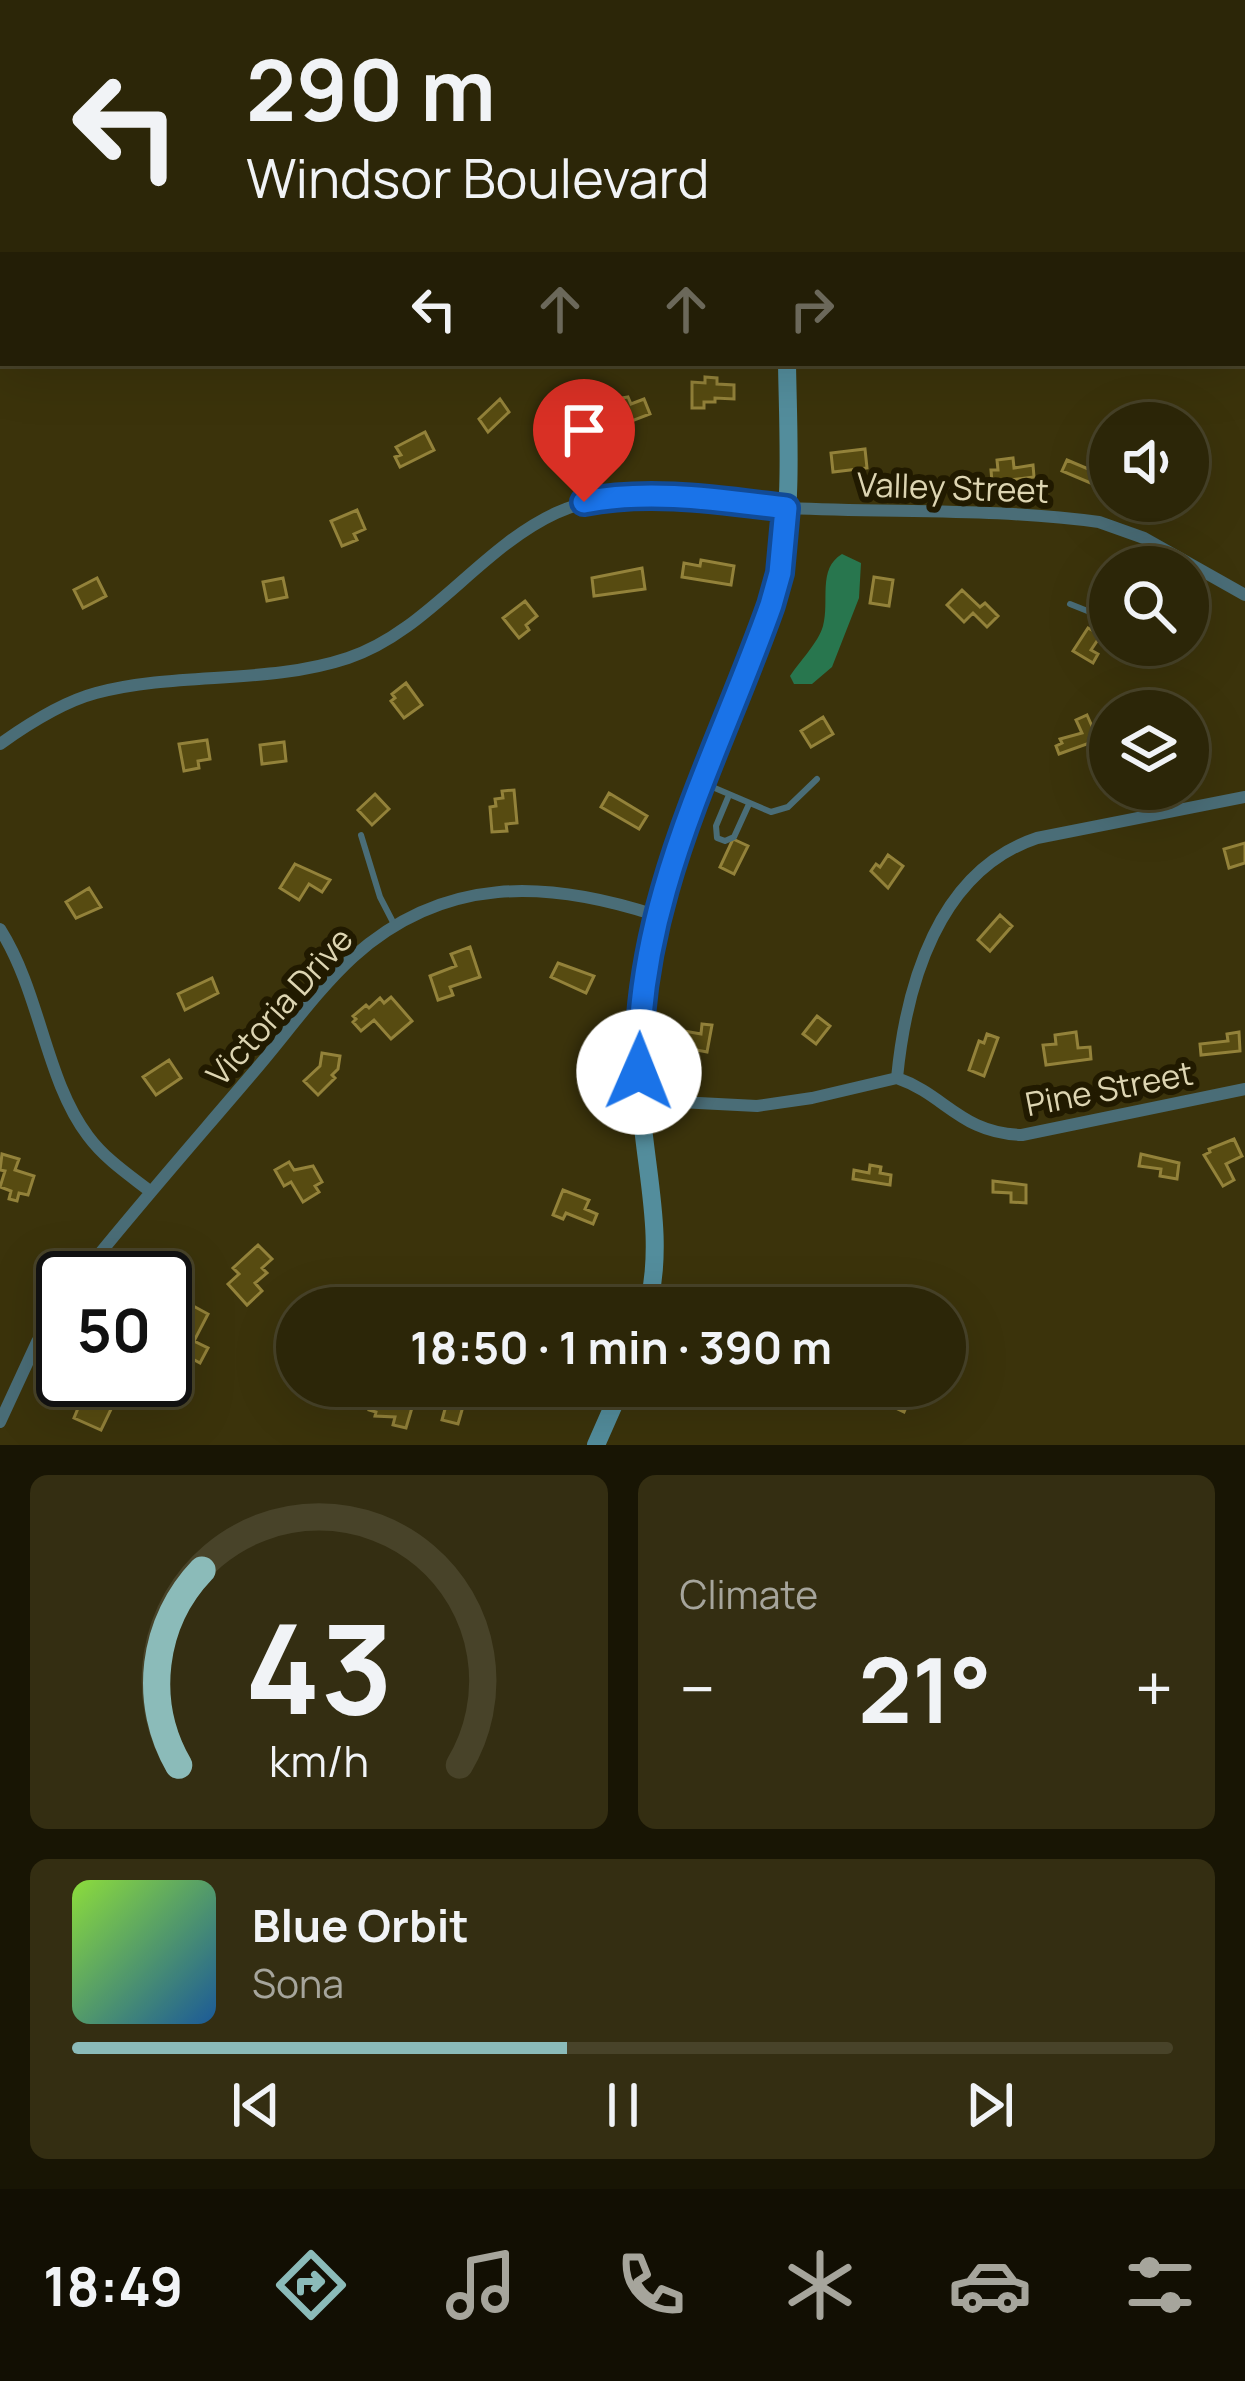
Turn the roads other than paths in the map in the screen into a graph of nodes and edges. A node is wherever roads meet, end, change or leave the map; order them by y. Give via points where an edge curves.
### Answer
1 (787, 366) edge
2 (786, 508) junction
3 (1156, 545) joint
4 (1245, 595) edge
5 (1070, 604) dead end
6 (1089, 612) edge
7 (0, 744) edge
8 (818, 779) dead end
9 (700, 782) junction
10 (729, 795) junction
11 (1245, 796) edge
12 (749, 804) junction
13 (361, 835) dead end
14 (655, 915) junction
15 (396, 927) junction
16 (0, 929) edge
17 (897, 1078) junction
18 (1245, 1089) edge
19 (640, 1100) junction
20 (151, 1192) junction
21 (102, 1251) edge
22 (651, 1287) edge
23 (36, 1344) edge
24 (613, 1407) edge
25 (0, 1422) edge
26 (596, 1445) edge

1 - 2 main road
2 - 3 street, Valley Street via 1068,518
2 - 7 street, Valley Street via 658,496 584,502 538,522 401,631 352,657 97,693
2 - 9 main road via 771,605
3 - 4 street, Valley Street
5 - 6 lane
8 - 12 lane via 781,811
9 - 10 lane
9 - 14 main road
10 - 12 lane
10 - 12 lane via 716,826 725,842
11 - 17 street via 1037,838 988,863 924,953
13 - 15 lane
14 - 15 street, Victoria Drive via 579,893 529,889 454,901
14 - 19 main road via 640,1010
15 - 20 street, Victoria Drive via 336,974
16 - 20 street via 76,1118 109,1160
17 - 18 street, Pine Street via 966,1122 1007,1134
17 - 19 street via 757,1106
19 - 22 main road via 657,1238
20 - 21 street, Victoria Drive
23 - 25 street
24 - 26 main road

